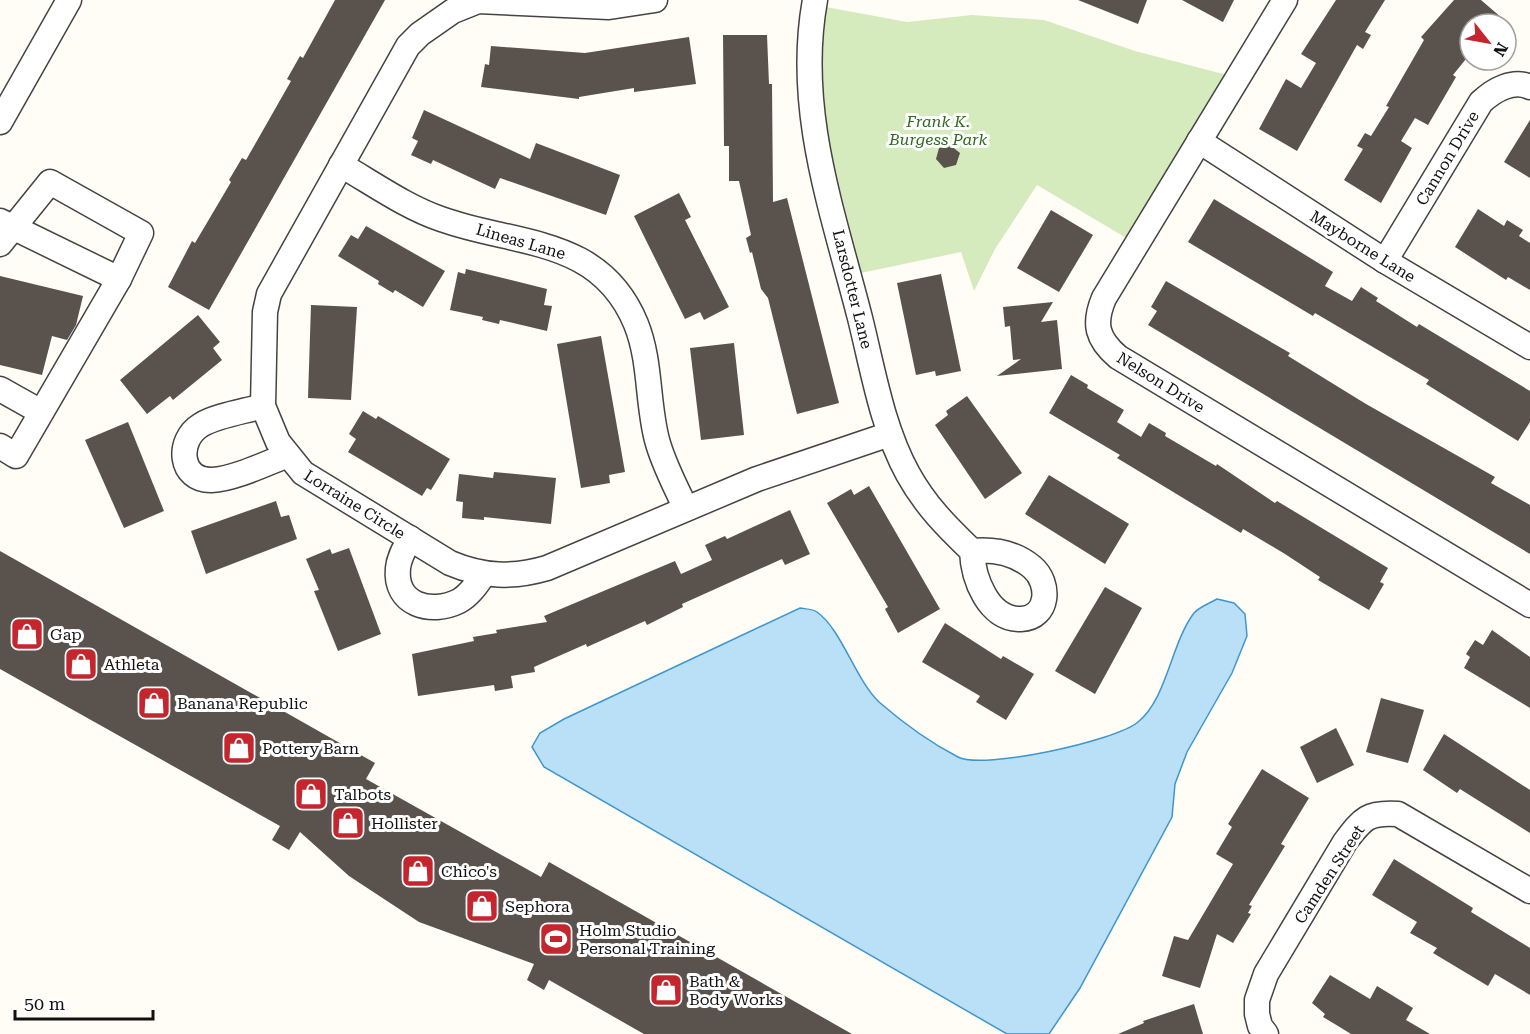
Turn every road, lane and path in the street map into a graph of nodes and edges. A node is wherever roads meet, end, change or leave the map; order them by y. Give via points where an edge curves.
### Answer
1 (69, 0) edge
2 (655, 0) edge
3 (1285, 0) edge
4 (477, 1) edge
5 (811, 1) edge
6 (450, 5) edge
7 (1530, 87) edge
8 (0, 122) edge
9 (1199, 141) junction
10 (341, 165) junction
11 (4, 230) edge
12 (1385, 261) junction
13 (119, 279) junction
14 (1530, 347) edge
15 (0, 389) edge
16 (263, 406) junction
17 (41, 412) junction
18 (890, 434) junction
19 (0, 446) edge
20 (288, 455) junction
21 (685, 507) junction
22 (410, 538) junction
23 (972, 551) dead end
24 (484, 574) junction
25 (1530, 605) edge
26 (1530, 891) edge
27 (1266, 1034) edge

1 - 8 street
2 - 4 street, Lorraine Circle via 609,7
3 - 9 street, Nelson Drive
4 - 6 street, Lorraine Circle
5 - 18 street, Larsdotter Lane via 808,85 815,143
6 - 10 street, Lorraine Circle via 408,46
7 - 12 street, Cannon Drive via 1502,88 1481,102
9 - 12 street, Mayborne Lane
9 - 25 street, Nelson Drive via 1104,298 1097,324 1106,346 1118,357
10 - 16 street, Lorraine Circle via 269,294 265,312
10 - 21 street, Lineas Lane via 422,211 465,226 543,244 578,258 610,281 625,303 644,348 657,440
11 - 13 street
11 - 13 street via 50,182 141,233
12 - 14 street, Mayborne Lane
13 - 17 street
15 - 17 street
16 - 20 street, Lorraine Circle via 269,425
16 - 20 street via 202,424 185,443 186,468 212,480
17 - 19 street via 16,456
18 - 21 street, Lorraine Circle
18 - 23 street, Larsdotter Lane via 924,502
20 - 22 street, Lorraine Circle via 303,473
21 - 24 street, Lorraine Circle via 547,568 526,574
22 - 24 street, Lorraine Circle via 450,563
22 - 24 street via 398,570 404,594 411,603 436,609 459,601
26 - 27 street, Camden Street via 1398,814 1375,812 1360,822 1345,842 1266,974 1257,1000 1257,1014

